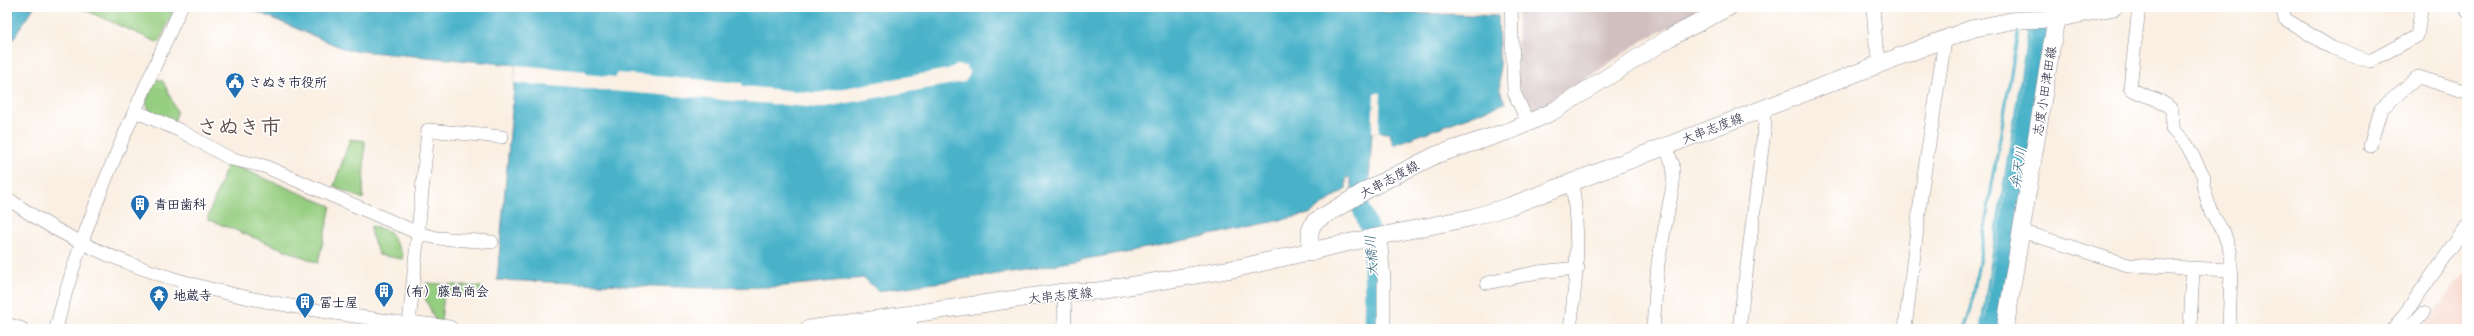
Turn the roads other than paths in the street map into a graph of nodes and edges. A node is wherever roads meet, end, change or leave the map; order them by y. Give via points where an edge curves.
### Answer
1 (181, 7) edge
2 (1511, 7) edge
3 (1729, 7) edge
4 (1874, 7) edge
5 (2114, 7) edge
6 (2139, 7) edge
7 (2282, 7) edge
8 (2421, 11) dead end
9 (2056, 13) edge
10 (1945, 40) junction
11 (1881, 64) junction
12 (2467, 92) edge
13 (1761, 109) junction
14 (135, 111) junction
15 (1528, 123) junction
16 (502, 137) dead end
17 (1665, 146) junction
18 (2370, 146) dead end
19 (1572, 182) junction
20 (7, 198) edge
21 (2467, 226) edge
22 (2021, 231) junction
23 (418, 234) junction
24 (1374, 238) junction
25 (492, 242) dead end
26 (83, 243) junction
27 (1310, 252) junction
28 (1578, 268) junction
29 (2193, 269) junction
30 (2231, 270) junction
31 (1487, 283) dead end
32 (1064, 292) junction
33 (2423, 313) dead end
34 (910, 322) edge
35 (7, 324) edge
36 (409, 326) edge
37 (22, 329) edge
38 (56, 329) edge
39 (449, 329) edge
40 (809, 329) edge
41 (1066, 329) edge
42 (1386, 329) edge
43 (1570, 329) edge
44 (1653, 329) edge
45 (1739, 329) edge
46 (1905, 329) edge
47 (2005, 329) edge
48 (2190, 329) edge
49 (2229, 329) edge
50 (2394, 329) edge
51 (2409, 329) edge

1 - 14 street
2 - 15 street via 1514,92
3 - 15 main road, 大串志度線 via 1669,38 1552,112
4 - 11 street via 1876,45
5 - 9 main road, 大串志度線
6 - 30 street via 2130,88 2138,94 2161,100 2172,110 2172,129 2186,144 2204,177 2203,185 2211,213 2224,233 2231,254
7 - 8 street via 2285,19 2332,48 2370,61 2417,36
9 - 10 main road, 大串志度線 via 1990,24
9 - 22 main road, 志度小田津田線
10 - 11 main road, 大串志度線
10 - 46 street via 1922,188
11 - 13 main road, 大串志度線
12 - 18 street via 2418,77 2381,109
13 - 17 main road, 大串志度線
13 - 45 street via 1765,124
14 - 23 street via 181,130 231,159 264,166
14 - 26 street via 105,180
15 - 27 main road, 大串志度線 via 1436,155 1370,188 1314,222 1310,231
16 - 23 street via 428,130
17 - 19 main road, 大串志度線
17 - 44 street via 1673,165 1673,185 1658,263
19 - 24 main road, 大串志度線 via 1474,218
19 - 28 street via 1578,228
20 - 26 street via 38,220
21 - 50 street
22 - 29 street via 2128,265
22 - 47 main road, 志度小田津田線
23 - 25 street
23 - 36 street
24 - 27 main road, 大串志度線
24 - 42 street via 1384,279
26 - 36 street via 105,255 206,290
26 - 38 street
27 - 32 main road, 大串志度線 via 1230,270 1098,291
28 - 31 street via 1538,272
28 - 43 street
29 - 30 street
29 - 48 street
30 - 49 street
32 - 34 main road, 大串志度線
32 - 41 street
33 - 51 street
34 - 40 main road, 大串志度線
35 - 37 street
36 - 39 main road

